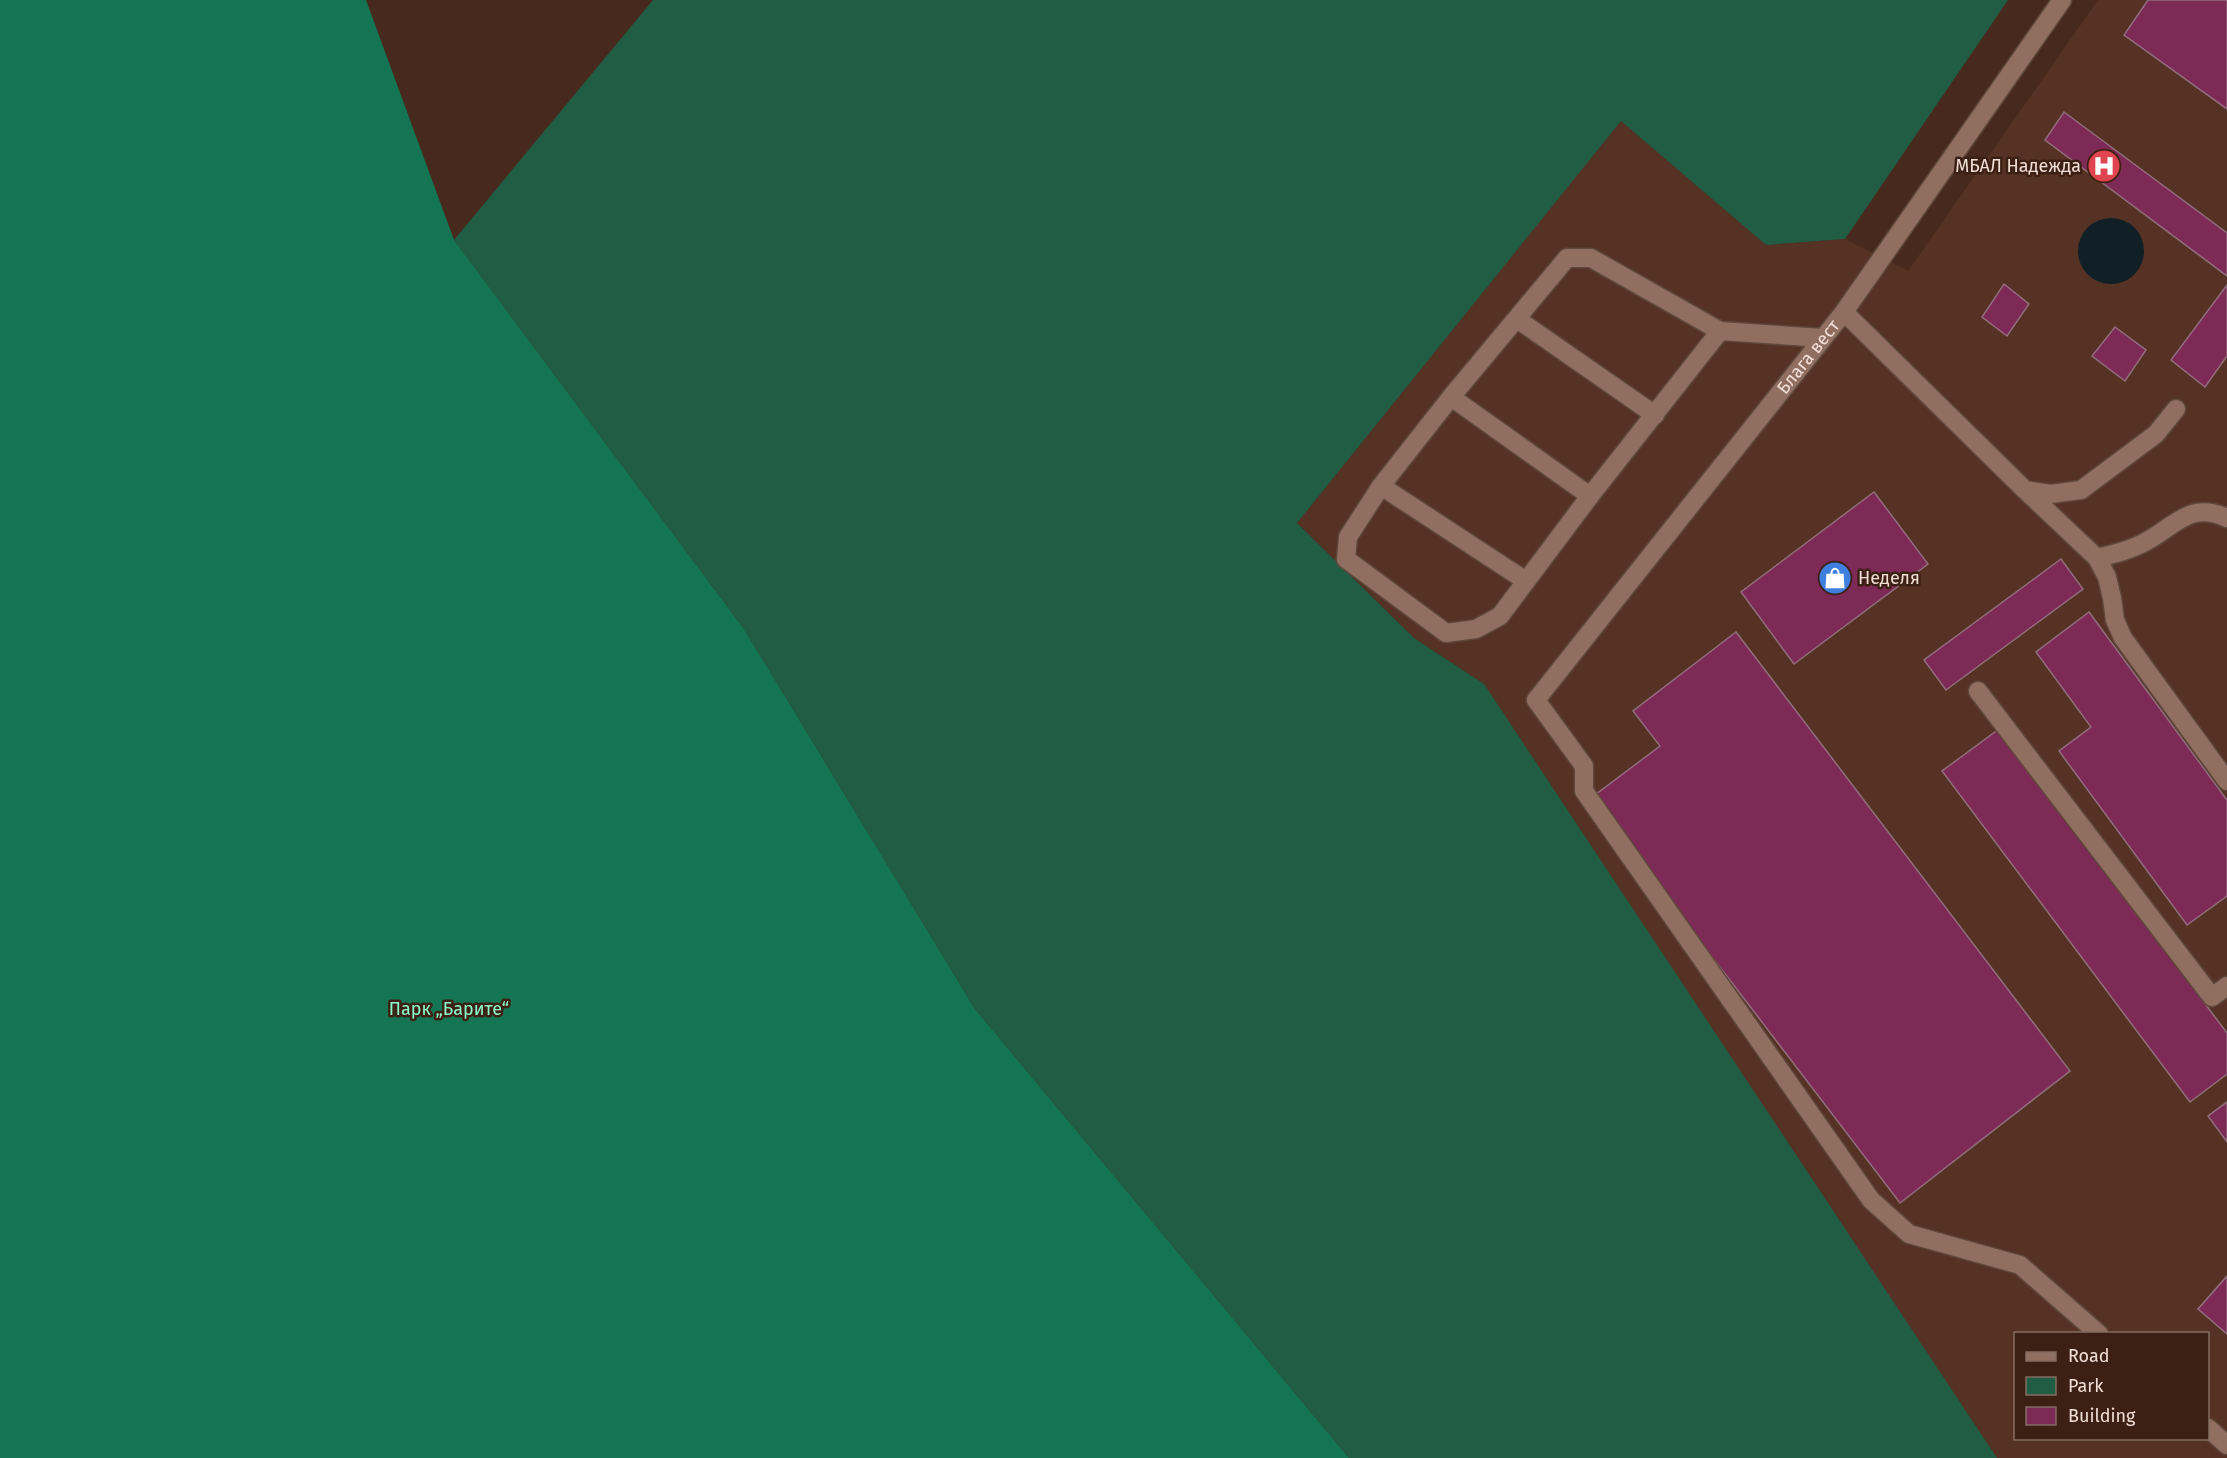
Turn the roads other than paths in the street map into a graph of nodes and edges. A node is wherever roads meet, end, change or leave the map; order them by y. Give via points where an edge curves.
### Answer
1 (2062, 0) edge
2 (1844, 312) junction
3 (1517, 319) junction
4 (1720, 331) junction
5 (1823, 339) junction
6 (1451, 397) junction
7 (2176, 409) dead end
8 (1655, 415) junction
9 (1381, 486) junction
10 (2025, 490) junction
11 (1590, 496) junction
12 (2227, 518) edge
13 (2097, 558) junction
14 (1527, 581) junction
15 (1978, 691) dead end
16 (2227, 781) edge
17 (2227, 986) edge
18 (2097, 1332) edge
19 (2209, 1429) edge
20 (2227, 1445) edge

1 - 2 street, Блага вест
2 - 5 street, Блага вест
2 - 10 street
3 - 4 street via 1567,258 1591,258
3 - 6 street
3 - 8 street
4 - 5 street
4 - 8 street
5 - 18 street, Блага вест via 1536,700 1584,766 1584,791 1871,1200 1909,1234 2020,1265
6 - 9 street
6 - 11 street
7 - 10 street via 2156,434 2081,490 2050,494
8 - 11 street
9 - 14 street
9 - 14 street via 1348,537 1346,559 1446,633 1476,629 1500,616
10 - 13 street
11 - 14 street
12 - 13 street via 2207,510 2187,515 2146,541
13 - 16 street via 2107,578 2115,620 2123,638
15 - 17 street via 2212,997
19 - 20 street

